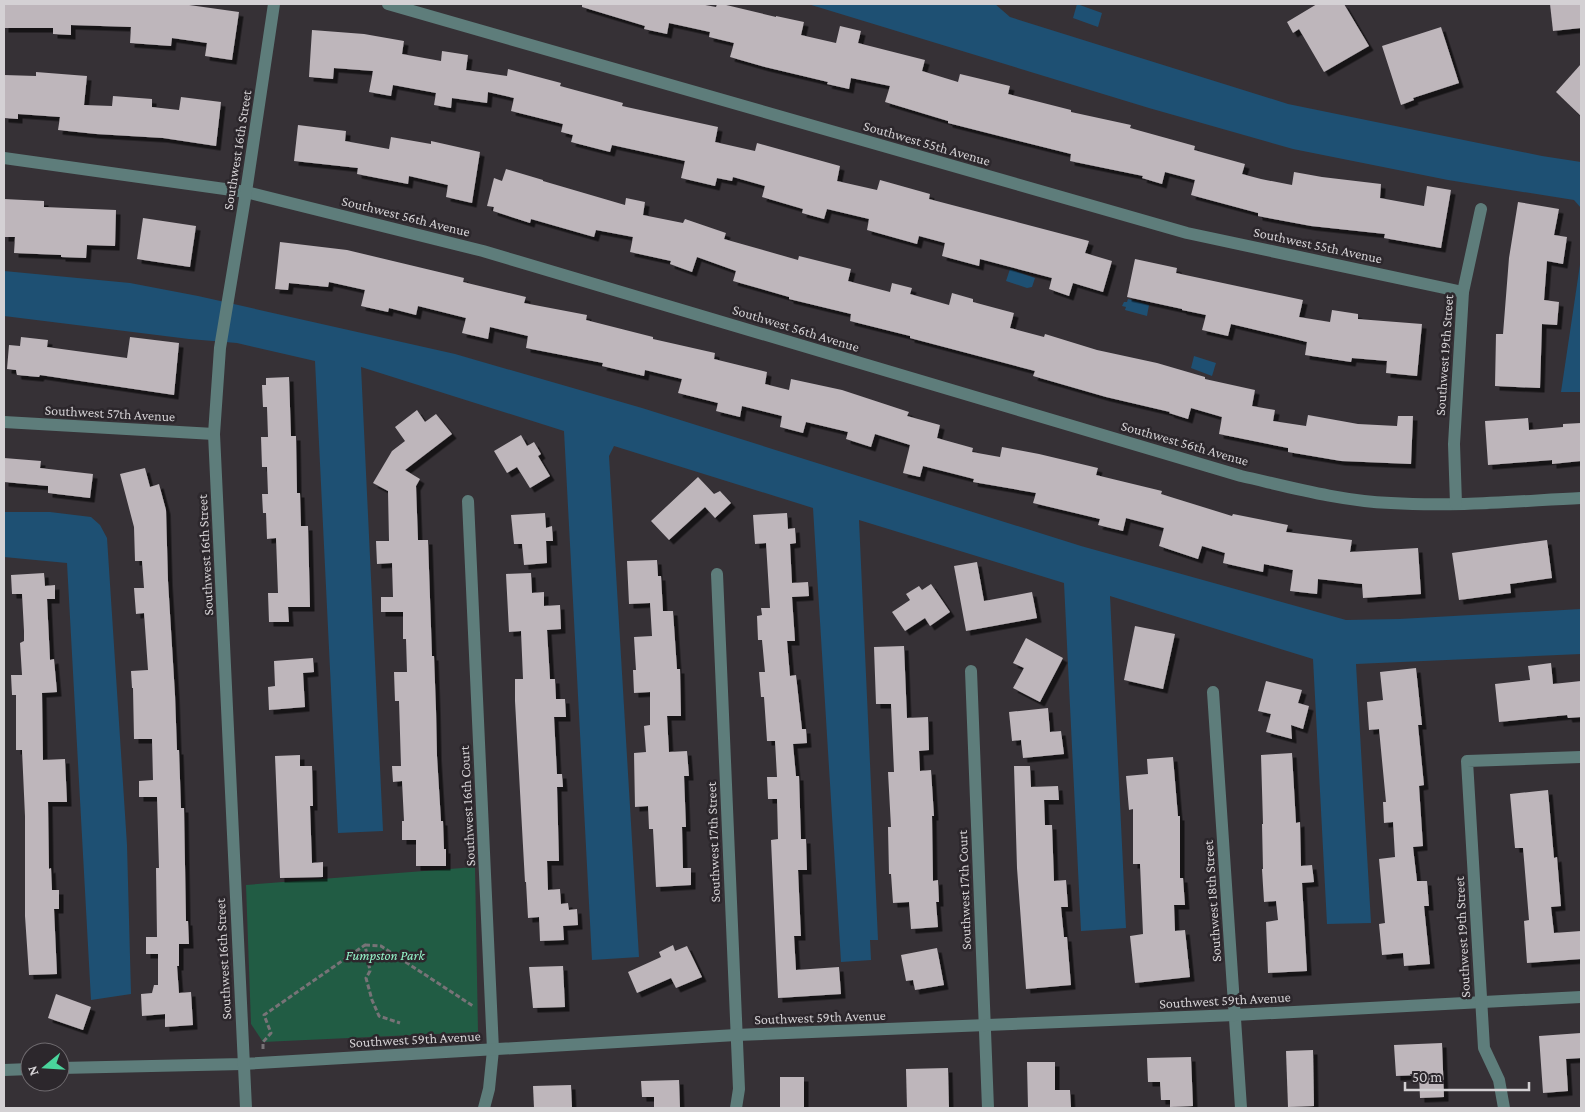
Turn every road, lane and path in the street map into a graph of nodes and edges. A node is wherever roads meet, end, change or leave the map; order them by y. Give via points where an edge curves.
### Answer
1 (274, 4) edge
2 (388, 4) edge
3 (4, 158) edge
4 (246, 192) junction
5 (1481, 209) dead end
6 (1463, 292) junction
7 (4, 422) edge
8 (214, 434) junction
9 (1581, 498) edge
10 (468, 501) dead end
11 (1456, 504) junction
12 (717, 574) dead end
13 (970, 671) dead end
14 (1213, 692) dead end
15 (1581, 758) edge
16 (365, 945) junction
17 (1581, 997) edge
18 (1480, 1002) junction
19 (473, 1006) dead end
20 (1235, 1015) junction
21 (400, 1023) dead end
22 (984, 1025) junction
23 (736, 1036) junction
24 (493, 1050) junction
25 (263, 1062) junction
26 (243, 1064) junction
27 (70, 1068) edge
28 (20, 1069) edge
29 (4, 1070) edge
30 (246, 1108) edge
31 (484, 1108) edge
32 (736, 1108) edge
33 (988, 1108) edge
34 (1241, 1108) edge
35 (1504, 1108) edge

1 - 4 street, Southwest 16th Street
2 - 6 street, Southwest 55th Avenue via 1187,233
3 - 4 street, Southwest 56th Avenue
4 - 8 street, Southwest 16th Street via 220,348
4 - 11 street, Southwest 56th Avenue via 483,251 1241,476 1323,494 1390,504
5 - 6 street, Southwest 19th Street
6 - 11 street, Southwest 19th Street via 1454,444
7 - 8 street, Southwest 57th Avenue
8 - 26 street, Southwest 16th Street
9 - 11 street, Southwest 56th Avenue
10 - 24 street, Southwest 16th Court
12 - 23 street, Southwest 17th Street
13 - 22 street, Southwest 17th Court
14 - 20 street, Southwest 18th Street
15 - 18 street, Southwest 19th Street via 1466,761
16 - 19 path via 381,946
16 - 21 path via 370,971 366,978 375,1008 379,1016
16 - 25 path via 264,1015 271,1034 263,1042
17 - 18 street, Southwest 59th Avenue
18 - 20 street, Southwest 59th Avenue
18 - 35 street, Southwest 19th Street via 1484,1048 1499,1080
20 - 22 street, Southwest 59th Avenue
20 - 34 street, Southwest 18th Street
22 - 23 street, Southwest 59th Avenue
22 - 33 street, Southwest 17th Court
23 - 24 street, Southwest 59th Avenue
23 - 32 street, Southwest 17th Street via 739,1089
24 - 25 street, Southwest 59th Avenue
24 - 31 street, Southwest 16th Court
25 - 26 street, Southwest 59th Avenue
26 - 27 street, Southwest 59th Avenue
26 - 30 street, Southwest 16th Street
28 - 29 street

